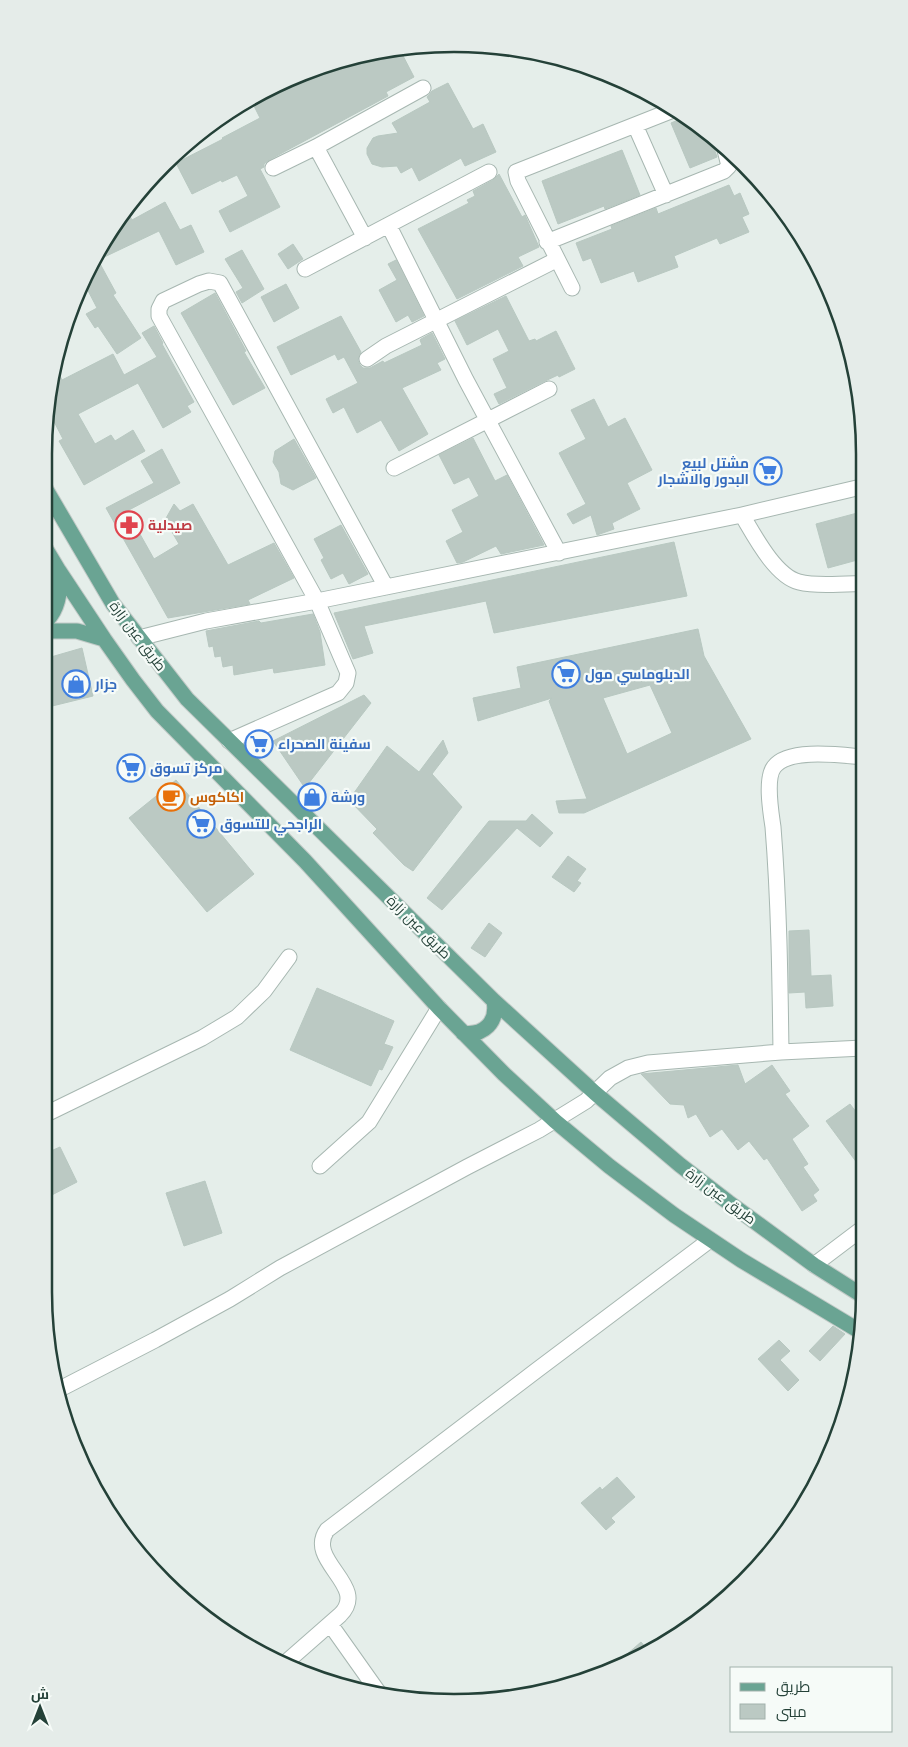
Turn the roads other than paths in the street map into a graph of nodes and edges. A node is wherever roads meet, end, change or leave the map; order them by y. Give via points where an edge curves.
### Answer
1 (424, 88) dead end
2 (666, 113) edge
3 (635, 125) junction
4 (316, 147) junction
5 (728, 160) edge
6 (273, 168) dead end
7 (489, 172) dead end
8 (666, 195) junction
9 (389, 226) junction
10 (365, 238) junction
11 (547, 242) junction
12 (556, 260) junction
13 (305, 269) dead end
14 (572, 288) dead end
15 (437, 322) junction
16 (367, 359) dead end
17 (549, 389) dead end
18 (487, 420) junction
19 (394, 468) dead end
20 (856, 488) edge
21 (52, 501) edge
22 (742, 515) junction
23 (559, 553) junction
24 (52, 559) edge
25 (59, 571) junction
26 (856, 584) edge
27 (386, 588) junction
28 (318, 601) junction
29 (52, 612) edge
30 (52, 631) edge
31 (139, 638) junction
32 (104, 639) junction
33 (229, 741) junction
34 (856, 756) edge
35 (289, 957) dead end
36 (494, 1001) junction
37 (439, 1008) junction
38 (463, 1033) junction
39 (856, 1048) edge
40 (781, 1052) junction
41 (595, 1093) junction
42 (52, 1111) edge
43 (555, 1121) junction
44 (320, 1166) dead end
45 (856, 1233) edge
46 (710, 1240) junction
47 (814, 1264) junction
48 (856, 1291) edge
49 (854, 1328) edge
50 (64, 1387) edge
51 (330, 1624) junction
52 (289, 1659) edge
53 (374, 1687) edge

1 - 4 street
2 - 3 street
3 - 8 street
3 - 11 street via 516,172
4 - 6 street
4 - 10 street
5 - 8 street via 729,166 724,171
7 - 9 street
8 - 11 street
9 - 10 street
9 - 15 street
10 - 13 street
11 - 12 street
12 - 14 street
12 - 15 street
15 - 16 street via 386,346
15 - 18 street
17 - 18 street
18 - 19 street
18 - 23 street
20 - 22 street
21 - 31 main road, طريق عين زارة via 113,604
22 - 23 street
22 - 26 street via 788,578 815,584
23 - 27 street
24 - 25 main road, طريق عين زارة
25 - 29 main road via 60,589
25 - 32 main road, طريق عين زارة
27 - 28 street
27 - 28 street via 220,283 209,281 199,284 163,301 159,316
28 - 31 street via 206,621
28 - 33 street via 347,668 348,678 343,688
30 - 32 main road via 77,631
31 - 33 main road, طريق عين زارة via 186,699
32 - 37 main road, طريق عين زارة via 157,712 305,861
33 - 36 main road, طريق عين زارة
34 - 40 street via 795,756 781,761 773,769 769,784
35 - 42 street via 264,990 237,1017 202,1038
36 - 38 main road via 495,1015 488,1026 476,1033
36 - 41 main road, طريق عين زارة
37 - 38 main road, طريق عين زارة
37 - 44 street via 369,1122
38 - 43 main road, طريق عين زارة
39 - 40 street
40 - 41 street via 638,1065 610,1078
41 - 43 street
41 - 47 main road, طريق عين زارة via 686,1170
43 - 46 main road, طريق عين زارة via 641,1191
43 - 50 street via 280,1268 230,1300
45 - 47 street
46 - 49 main road, طريق عين زارة
46 - 51 street via 327,1530 322,1549 346,1588 348,1597 344,1612
47 - 48 main road, طريق عين زارة
51 - 52 street
51 - 53 street

